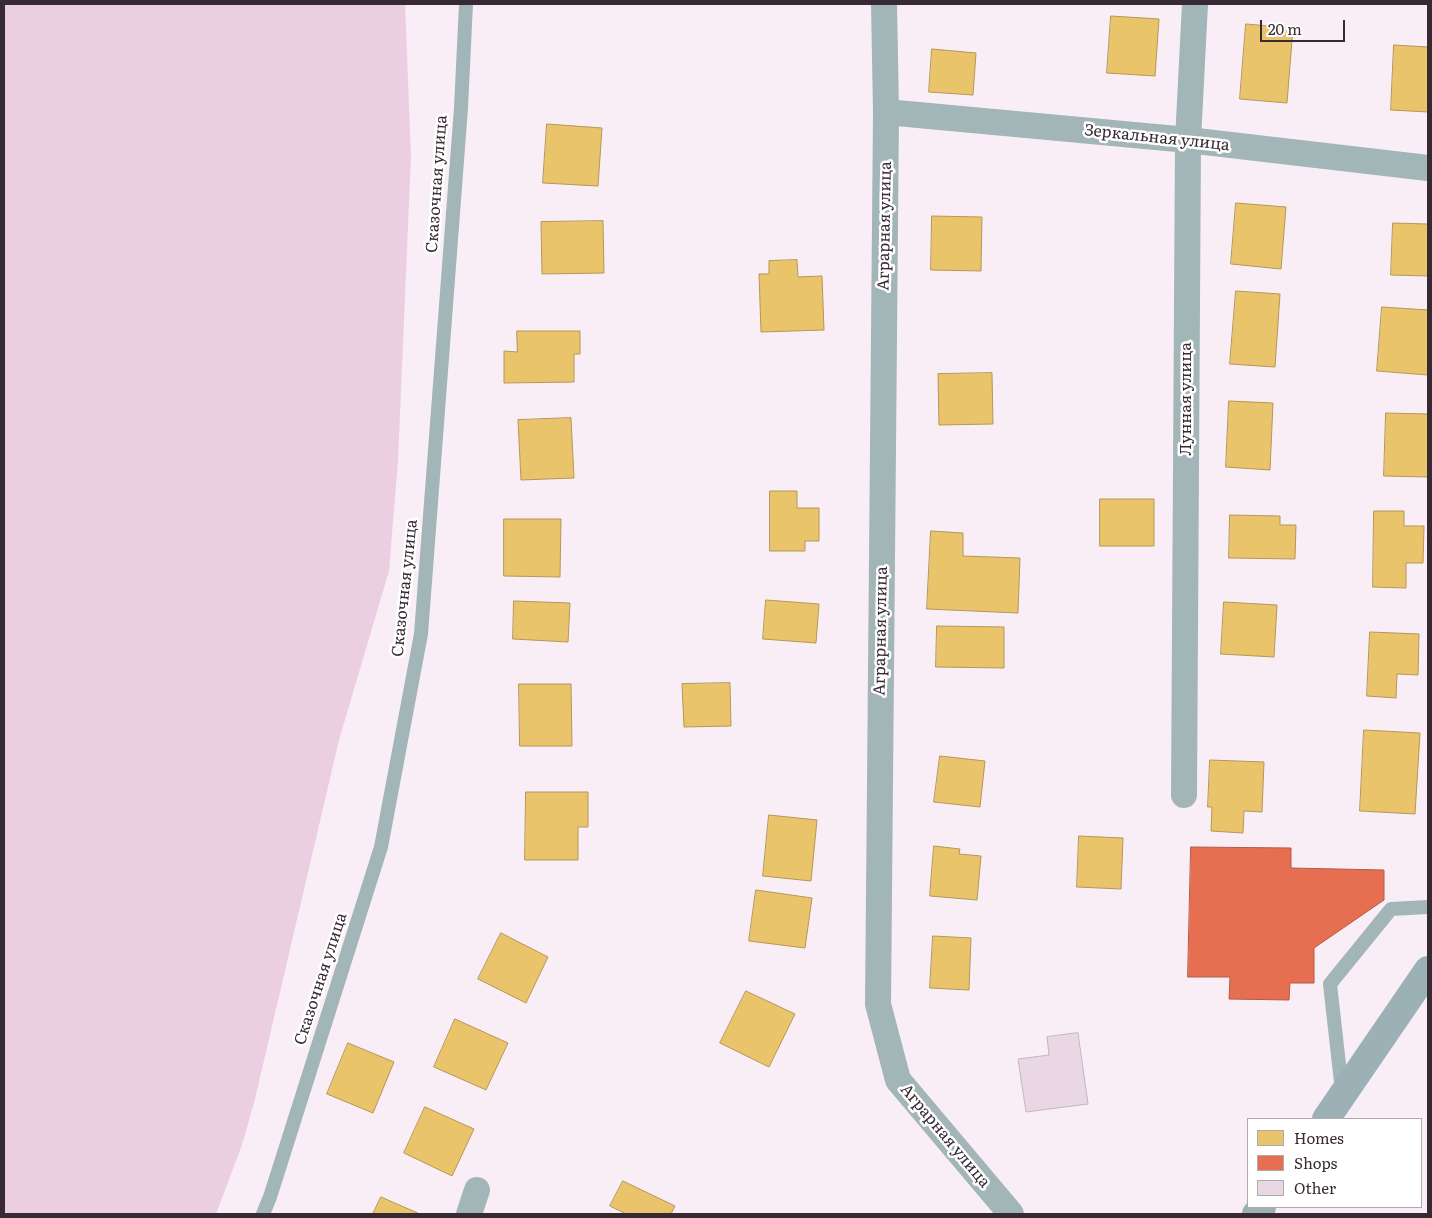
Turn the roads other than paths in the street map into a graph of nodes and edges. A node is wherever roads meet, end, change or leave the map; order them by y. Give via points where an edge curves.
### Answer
1 (466, 4) edge
2 (884, 4) edge
3 (1195, 4) edge
4 (886, 112) junction
5 (1188, 140) junction
6 (1428, 168) edge
7 (1184, 795) dead end
8 (1428, 907) edge
9 (1428, 970) edge
10 (1342, 1096) junction
11 (1327, 1118) edge
12 (263, 1214) edge
13 (1011, 1214) edge

1 - 12 lane, Сказочная улица via 421,634 381,847
2 - 4 street, Аграрная улица
3 - 5 street, Лунная улица
4 - 5 street, Зеркальная улица
4 - 13 street, Аграрная улица via 878,1004 898,1080
5 - 6 street, Зеркальная улица
5 - 7 street, Лунная улица
8 - 10 lane via 1391,908 1330,984
9 - 10 main road
10 - 11 main road

